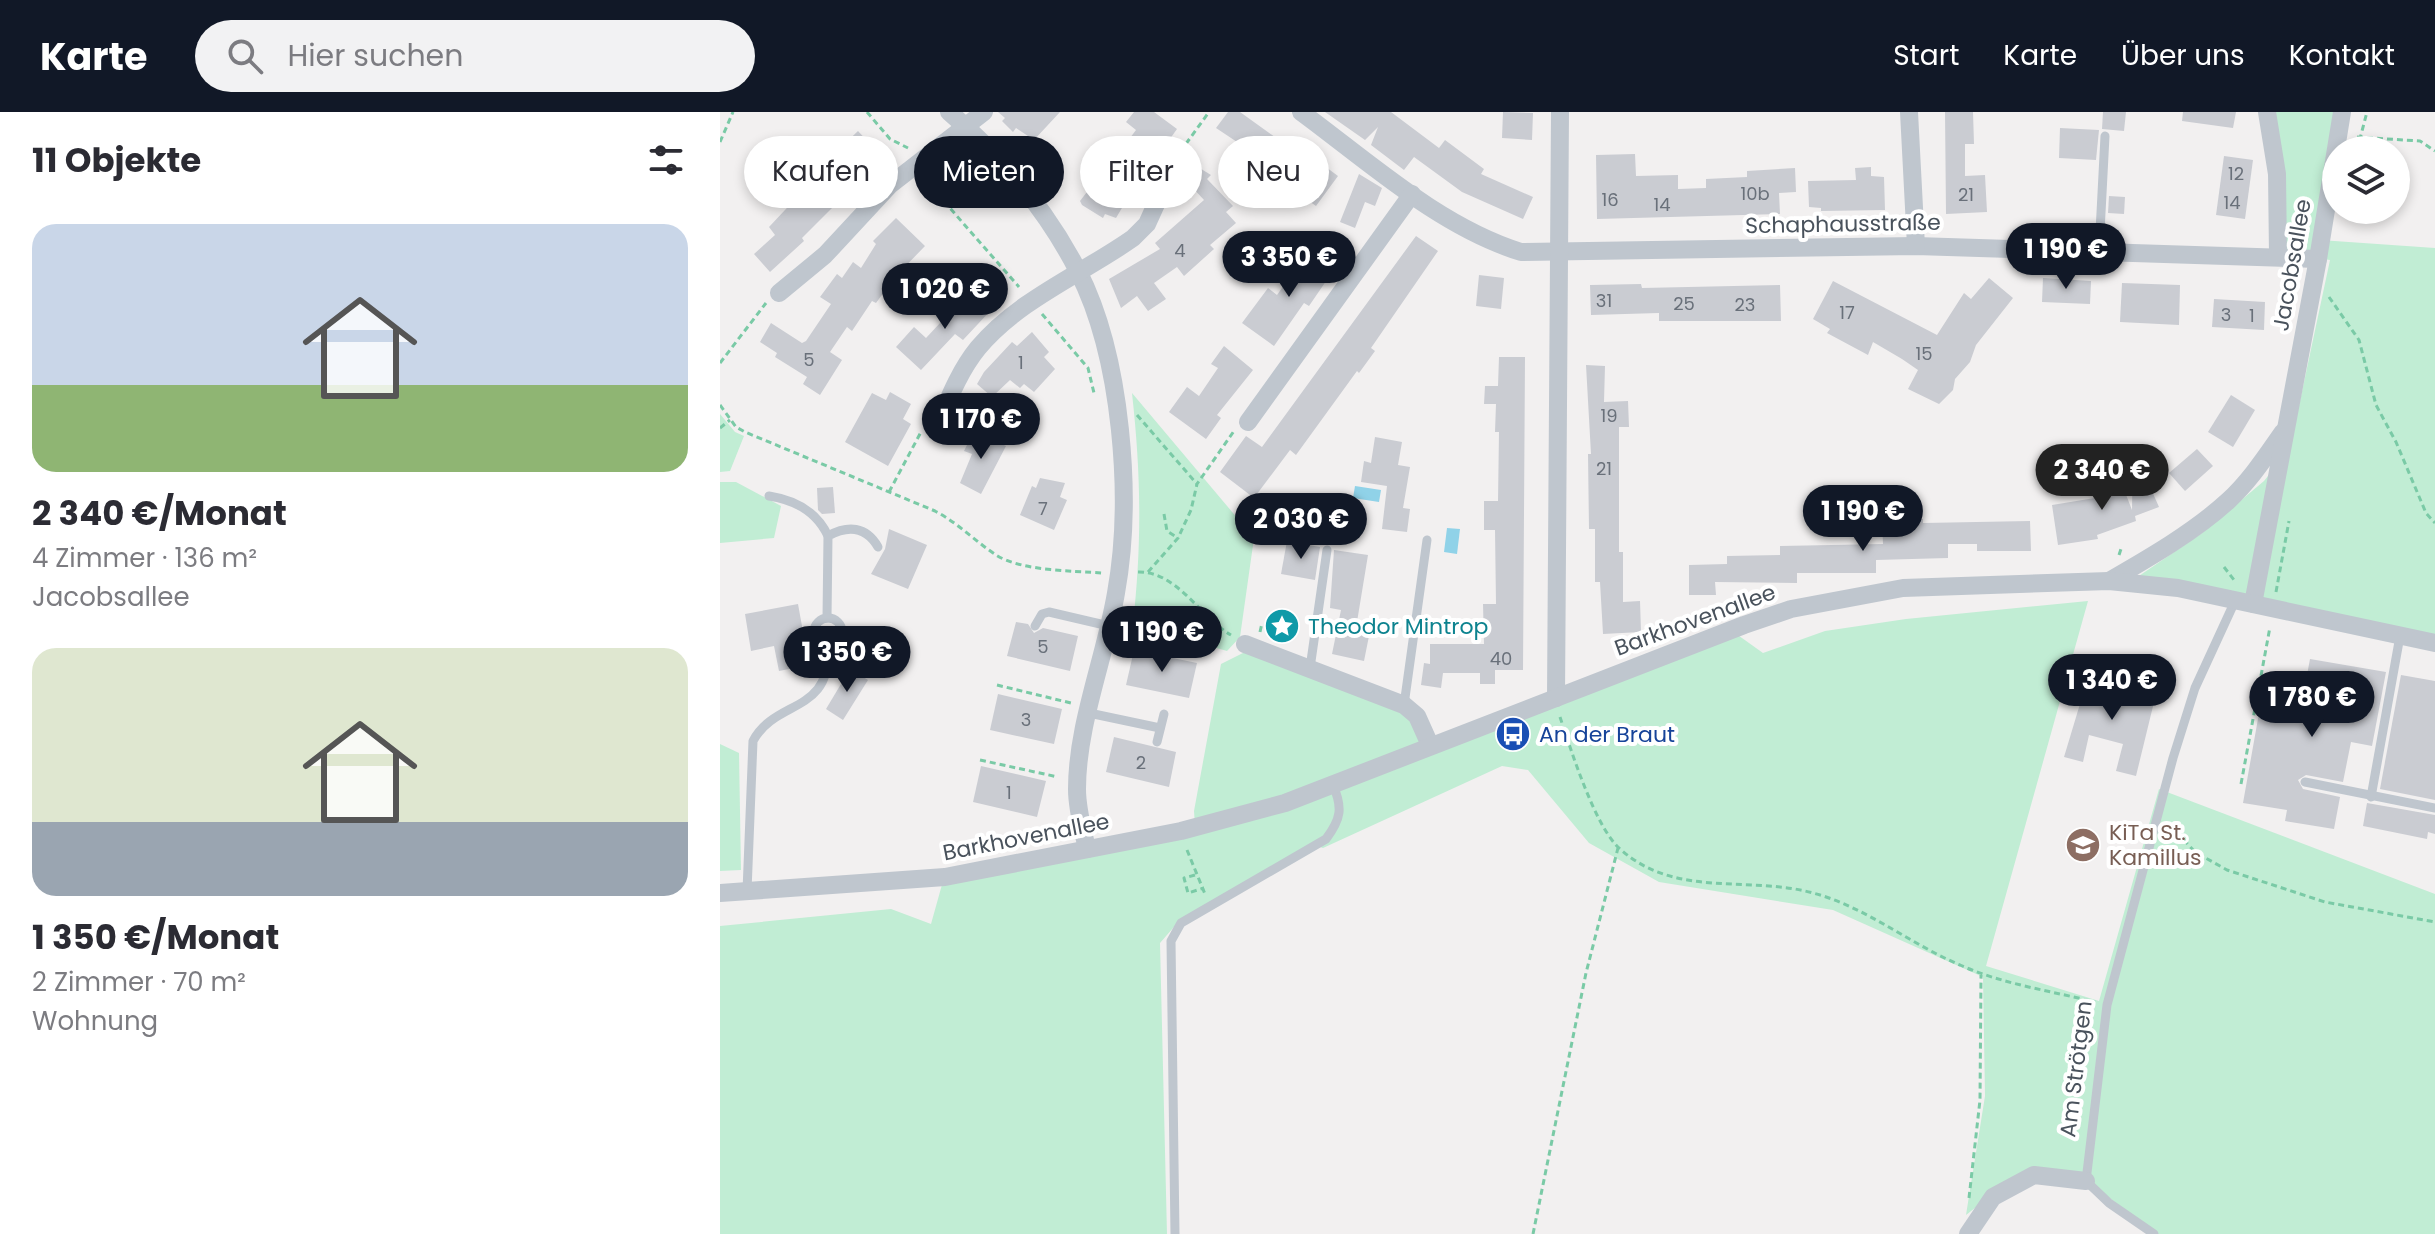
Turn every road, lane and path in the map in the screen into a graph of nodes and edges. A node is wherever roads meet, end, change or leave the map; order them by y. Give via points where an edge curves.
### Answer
1 (733, 112) edge
2 (867, 112) edge
3 (949, 112) edge
4 (984, 112) edge
5 (1209, 112) edge
6 (1301, 112) edge
7 (1560, 112) edge
8 (1909, 112) edge
9 (2267, 112) edge
10 (2342, 112) edge
11 (2367, 112) edge
12 (966, 126) junction
13 (953, 136) edge
14 (1192, 136) edge
15 (2105, 136) dead end
16 (2361, 136) edge
17 (2410, 141) edge
18 (720, 142) edge
19 (2435, 151) edge
20 (914, 155) edge
21 (914, 165) edge
22 (1412, 194) junction
23 (950, 208) edge
24 (1154, 208) edge
25 (1916, 246) junction
26 (2099, 251) junction
27 (1560, 253) junction
28 (2278, 255) junction
29 (2318, 259) junction
30 (1079, 273) junction
31 (2314, 285) junction
32 (779, 293) joint
33 (1031, 302) junction
34 (720, 363) edge
35 (1115, 400) junction
36 (720, 405) edge
37 (1140, 418) dead end
38 (730, 420) junction
39 (1248, 422) joint
40 (938, 424) joint
41 (2287, 426) junction
42 (720, 428) edge
43 (1197, 484) junction
44 (889, 492) junction
45 (769, 496) dead end
46 (1164, 514) dead end
47 (2435, 523) edge
48 (828, 536) junction
49 (1178, 538) junction
50 (1427, 540) dead end
51 (878, 547) dead end
52 (1327, 550) dead end
53 (2224, 567) dead end
54 (1148, 572) junction
55 (1118, 574) junction
56 (2231, 577) dead end
57 (2109, 581) junction
58 (2244, 602) junction
59 (2273, 609) junction
60 (827, 618) junction
61 (1035, 626) dead end
62 (1108, 627) junction
63 (1226, 632) dead end
64 (815, 633) junction
65 (803, 635) dead end
66 (2400, 636) junction
67 (2435, 643) edge
68 (1245, 644) dead end
69 (1163, 645) dead end
70 (828, 646) junction
71 (1310, 668) junction
72 (997, 685) dead end
73 (1556, 698) junction
74 (1404, 705) junction
75 (1090, 710) junction
76 (1164, 714) dead end
77 (1160, 728) junction
78 (1157, 742) dead end
79 (1430, 745) junction
80 (980, 760) dead end
81 (1077, 776) junction
82 (2305, 782) dead end
83 (2241, 784) dead end
84 (1333, 785) junction
85 (2371, 797) junction
86 (2435, 808) edge
87 (2158, 813) junction
88 (1618, 848) junction
89 (1087, 849) junction
90 (1191, 865) dead end
91 (1195, 875) junction
92 (1204, 888) junction
93 (747, 891) junction
94 (720, 893) edge
95 (1208, 909) junction
96 (2435, 922) edge
97 (1981, 974) junction
98 (2107, 1005) junction
99 (2086, 1181) junction
100 (1969, 1204) dead end
101 (1175, 1234) edge
102 (1533, 1234) edge
103 (1968, 1234) edge
104 (2154, 1234) edge

1 - 18 path
2 - 20 path via 890,139
3 - 12 street
4 - 12 street
5 - 14 path
6 - 22 street, Schaphausstraße
7 - 27 street
8 - 25 street
9 - 28 street, Jacobsallee via 2277,174
10 - 29 street, Jacobsallee
11 - 16 path
12 - 13 street
12 - 30 street via 1038,204
15 - 26 lane
17 - 19 path
21 - 32 street via 825,255
22 - 27 street, Schaphausstraße via 1495,244 1521,252
22 - 39 street
23 - 33 path
24 - 30 street via 1133,238
25 - 26 street, Schaphausstraße
25 - 27 street, Schaphausstraße
26 - 28 street, Schaphausstraße
27 - 73 street
28 - 29 street, Schaphausstraße
29 - 31 street, Jacobsallee
30 - 33 street
30 - 35 street via 1103,340
31 - 41 street, Jacobsallee
31 - 47 path via 2348,320 2359,340 2376,405
32 - 34 path via 760,308
33 - 35 path via 1088,368 1096,402
33 - 40 street via 977,349
35 - 55 street via 1122,483
36 - 38 path
37 - 43 path
38 - 42 path
38 - 44 path via 745,432
39 - 43 path via 1240,423
40 - 44 path via 921,432
41 - 57 street, Jacobsallee via 2227,502
41 - 58 street, Jacobsallee
43 - 49 path
44 - 55 path via 955,521 1004,559 1032,567
45 - 48 lane via 811,513
46 - 49 path via 1167,531
48 - 51 lane via 861,529
48 - 60 lane
49 - 54 path
50 - 74 lane
52 - 71 lane
53 - 56 path
54 - 55 path
54 - 63 path via 1169,580
55 - 62 street
57 - 58 street, Barkhovenallee
57 - 73 street, Barkhovenallee via 1903,588 1791,609
58 - 59 street, Barkhovenallee
58 - 87 lane, Am Strötgen via 2195,688
59 - 66 street, Barkhovenallee
59 - 83 path
60 - 64 lane via 816,625
60 - 70 lane via 841,629 838,641
61 - 62 lane via 1049,612
62 - 69 path via 1162,640
62 - 75 street
64 - 65 path
64 - 70 lane
66 - 67 street, Barkhovenallee
66 - 85 lane
68 - 71 street
70 - 93 lane via 829,662 817,692 766,725 753,741
71 - 74 street
72 - 75 path
73 - 79 street, Barkhovenallee
73 - 88 path via 1582,778
74 - 79 street via 1417,716
75 - 77 lane
75 - 81 street
76 - 77 lane
77 - 78 lane
79 - 84 street, Barkhovenallee
80 - 81 path via 1057,777
81 - 89 street
82 - 85 lane
84 - 89 street, Barkhovenallee via 1195,827
84 - 95 lane via 1342,805 1326,839
85 - 86 lane
87 - 96 path via 2195,852 2227,870 2325,902
87 - 98 lane, Am Strötgen
88 - 97 path via 1666,875 1811,892 1857,909
88 - 102 path via 1586,973
89 - 93 street, Barkhovenallee via 921,880
90 - 91 path
91 - 92 path via 1200,874
91 - 92 path via 1184,878 1188,893
92 - 95 path
93 - 94 street, Barkhovenallee
95 - 101 lane via 1181,923 1171,941
97 - 98 path
97 - 100 path via 1980,1100
98 - 99 lane, Am Strötgen
99 - 103 street via 2034,1175 1993,1197
99 - 104 lane

